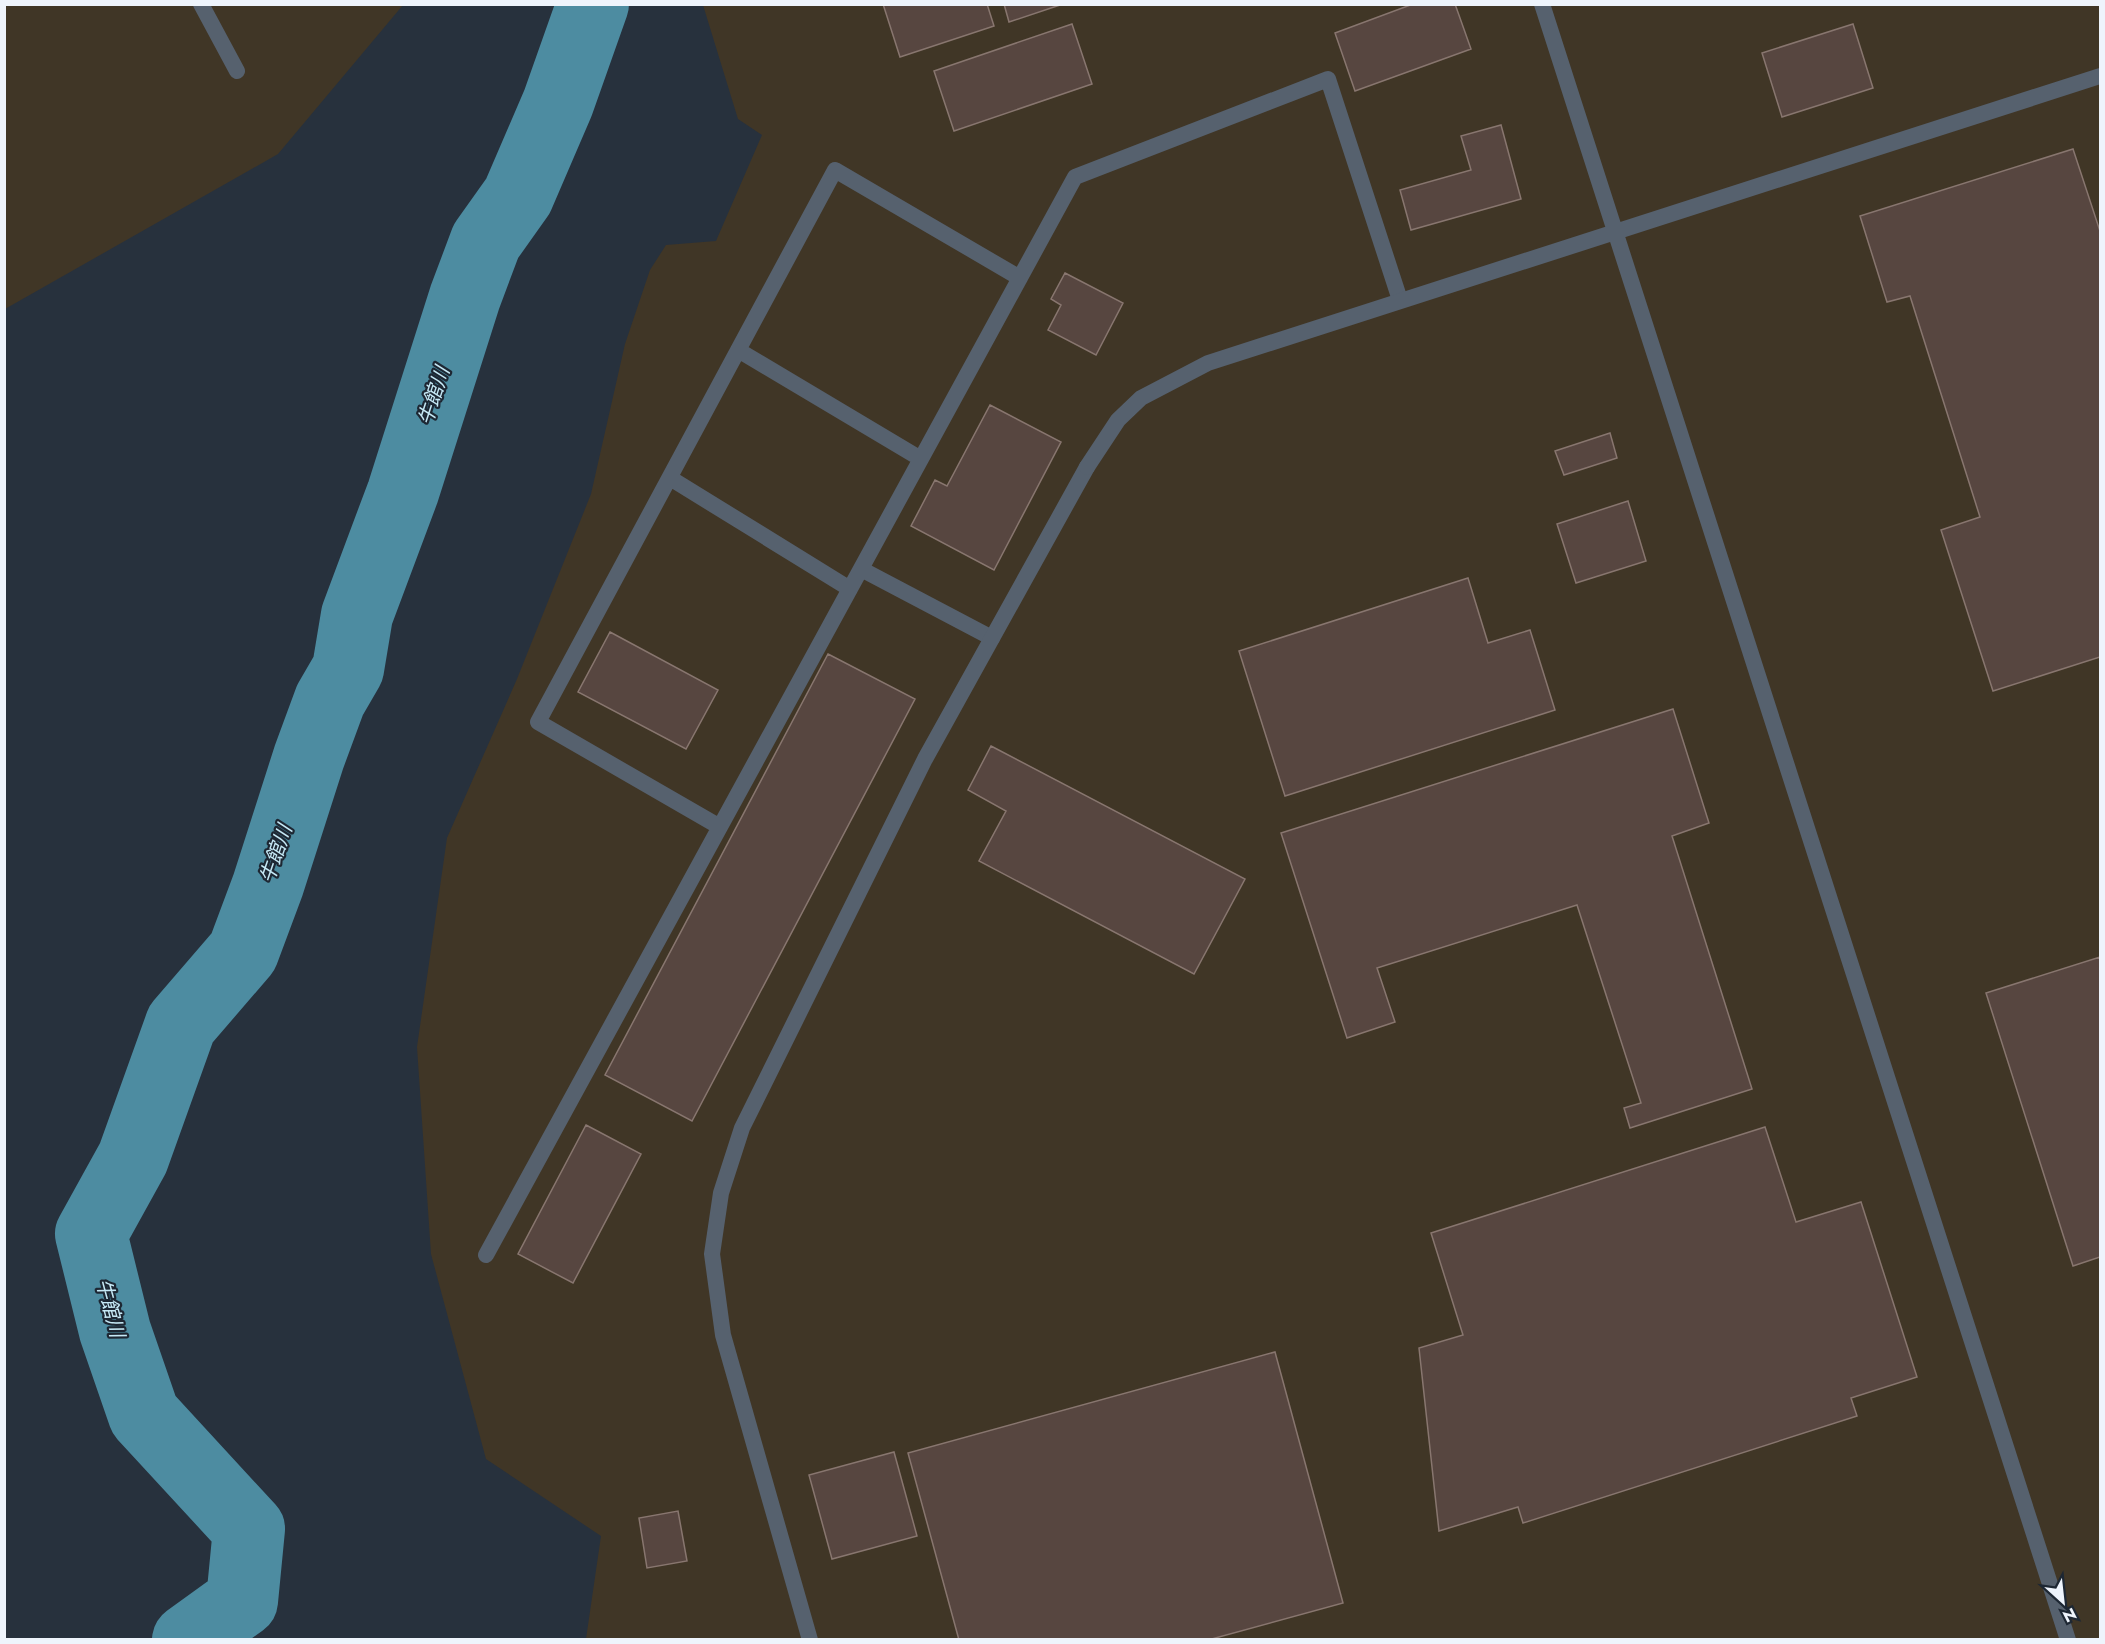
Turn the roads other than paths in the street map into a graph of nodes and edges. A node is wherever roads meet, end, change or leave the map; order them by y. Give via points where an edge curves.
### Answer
1 (201, 4) edge
2 (1542, 4) edge
3 (237, 71) dead end
4 (2100, 76) edge
5 (1613, 232) junction
6 (1020, 278) junction
7 (1400, 300) junction
8 (738, 350) junction
9 (921, 459) junction
10 (670, 478) junction
11 (861, 569) junction
12 (850, 589) junction
13 (992, 638) junction
14 (720, 827) junction
15 (486, 1255) dead end
16 (810, 1640) edge
17 (2068, 1640) edge

1 - 3 street
2 - 5 street
4 - 5 street
5 - 7 street
5 - 17 street
6 - 7 street via 1075,177 1328,79
6 - 8 street via 835,170
6 - 9 street
7 - 13 street via 1227,356 1177,377 1141,398 1118,420 1087,467
8 - 9 street
8 - 10 street
9 - 11 street
10 - 12 street
10 - 14 street via 538,722
11 - 12 street
11 - 13 street
12 - 14 street
13 - 16 street via 925,759 742,1128 721,1193 712,1254 723,1335
14 - 15 street

